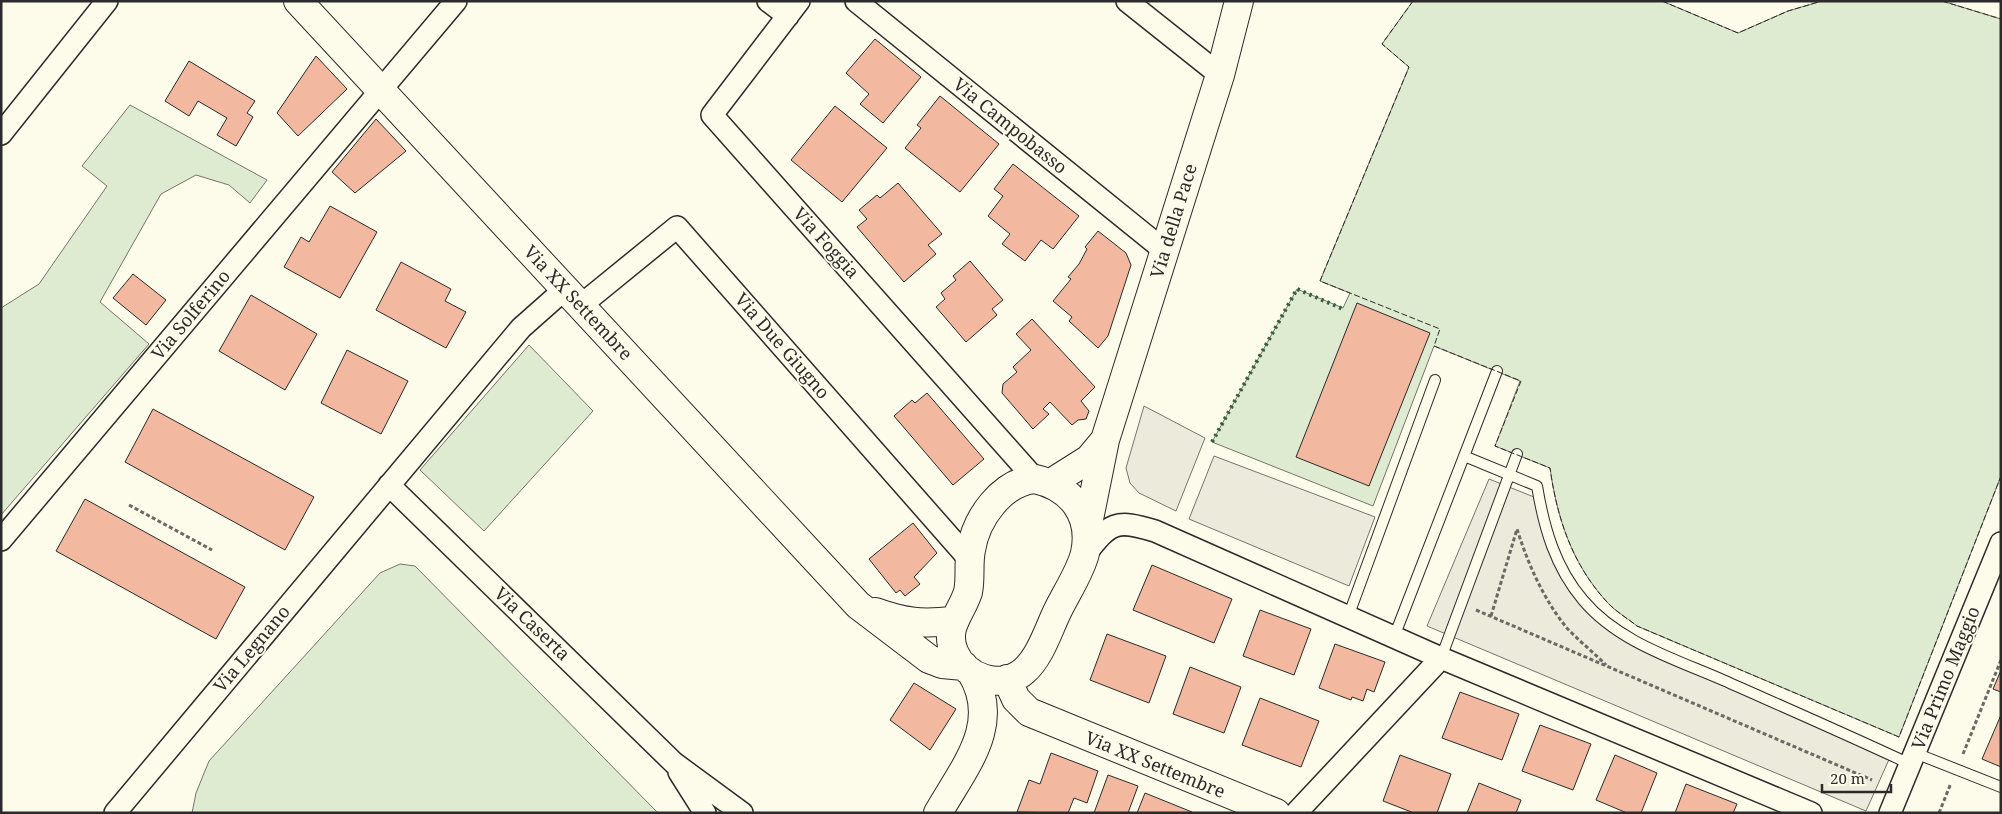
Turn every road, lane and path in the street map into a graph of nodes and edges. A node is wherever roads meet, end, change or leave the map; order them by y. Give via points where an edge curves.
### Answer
1 (107, 1) edge
2 (298, 1) edge
3 (456, 1) edge
4 (768, 1) edge
5 (856, 1) edge
6 (1127, 1) edge
7 (1240, 1) edge
8 (794, 9) edge
9 (1220, 75) junction
10 (380, 90) junction
11 (1, 134) edge
12 (1165, 251) junction
13 (573, 298) junction
14 (1497, 371) dead end
15 (1435, 380) dead end
16 (1105, 440) junction
17 (1517, 454) dead end
18 (1464, 456) junction
19 (1510, 474) junction
20 (1043, 481) junction
21 (389, 485) junction
22 (129, 505) dead end
23 (1, 540) edge
24 (1086, 542) junction
25 (2001, 543) edge
26 (212, 550) dead end
27 (969, 560) junction
28 (858, 605) junction
29 (1348, 617) junction
30 (953, 620) junction
31 (1394, 637) junction
32 (1039, 648) junction
33 (1441, 658) junction
34 (2001, 660) edge
35 (1608, 667) junction
36 (968, 669) junction
37 (1005, 680) junction
38 (1028, 712) junction
39 (1062, 727) junction
40 (986, 733) junction
41 (1913, 758) junction
42 (674, 763) junction
43 (1957, 769) junction
44 (1872, 780) dead end
45 (2001, 787) edge
46 (115, 813) edge
47 (705, 813) edge
48 (742, 813) edge
49 (938, 813) edge
50 (1276, 813) edge
51 (1296, 813) edge
52 (1811, 813) edge
53 (1890, 813) edge
54 (1939, 813) edge

1 - 11 street
2 - 10 main road, Via XX Settembre
3 - 10 street, Via Solferino
4 - 8 street
5 - 12 street, Via Campobasso
6 - 9 street
7 - 9 main road, Via della Pace
8 - 20 street, Via Foggia via 712,115
9 - 12 main road, Via della Pace
10 - 13 main road, Via XX Settembre
10 - 23 street, Via Solferino
12 - 16 main road, Via della Pace
13 - 21 street, Via Legnano via 521,328
13 - 27 street, Via Due Giugno via 677,227
13 - 28 main road, Via XX Settembre
14 - 18 lane
15 - 29 lane
16 - 20 main road, Via della Pace via 1089,459
16 - 24 main road, Via della Pace
17 - 19 lane
18 - 19 lane
18 - 31 lane
19 - 33 lane
19 - 41 lane via 1537,486 1551,547 1583,601 1628,638
20 - 24 main road via 1067,493 1079,506
20 - 27 main road, Via della Pace via 1023,480 998,497 974,537
21 - 42 street, Via Caserta
21 - 46 street, Via Legnano
22 - 26 path
24 - 29 street via 1111,527 1130,524 1155,531
24 - 32 main road, Via della Pace
25 - 41 street, Via Primo Maggio
27 - 30 main road, Via della Pace via 968,589
28 - 30 main road, Via XX Settembre via 902,622 928,624
28 - 36 main road, Via XX Settembre via 929,659
29 - 31 street
30 - 36 main road via 952,645
31 - 33 street
32 - 37 main road via 1023,672
32 - 39 main road, Via XX Settembre via 1033,688 1045,711
33 - 51 street
33 - 52 street
34 - 43 path
35 - 35 path via 1567,627 1542,590 1517,529 1491,616
35 - 44 path
36 - 37 main road, Via XX Settembre via 991,680
36 - 40 main road via 979,685
37 - 38 main road, Via XX Settembre
37 - 40 main road via 996,700 997,713
38 - 39 main road, Via XX Settembre
38 - 40 main road
39 - 50 main road, Via XX Settembre
40 - 49 main road
41 - 43 lane
41 - 53 street, Via Primo Maggio
42 - 47 street, Via Caserta
42 - 48 street, Via Caserta
43 - 45 lane
43 - 54 path

